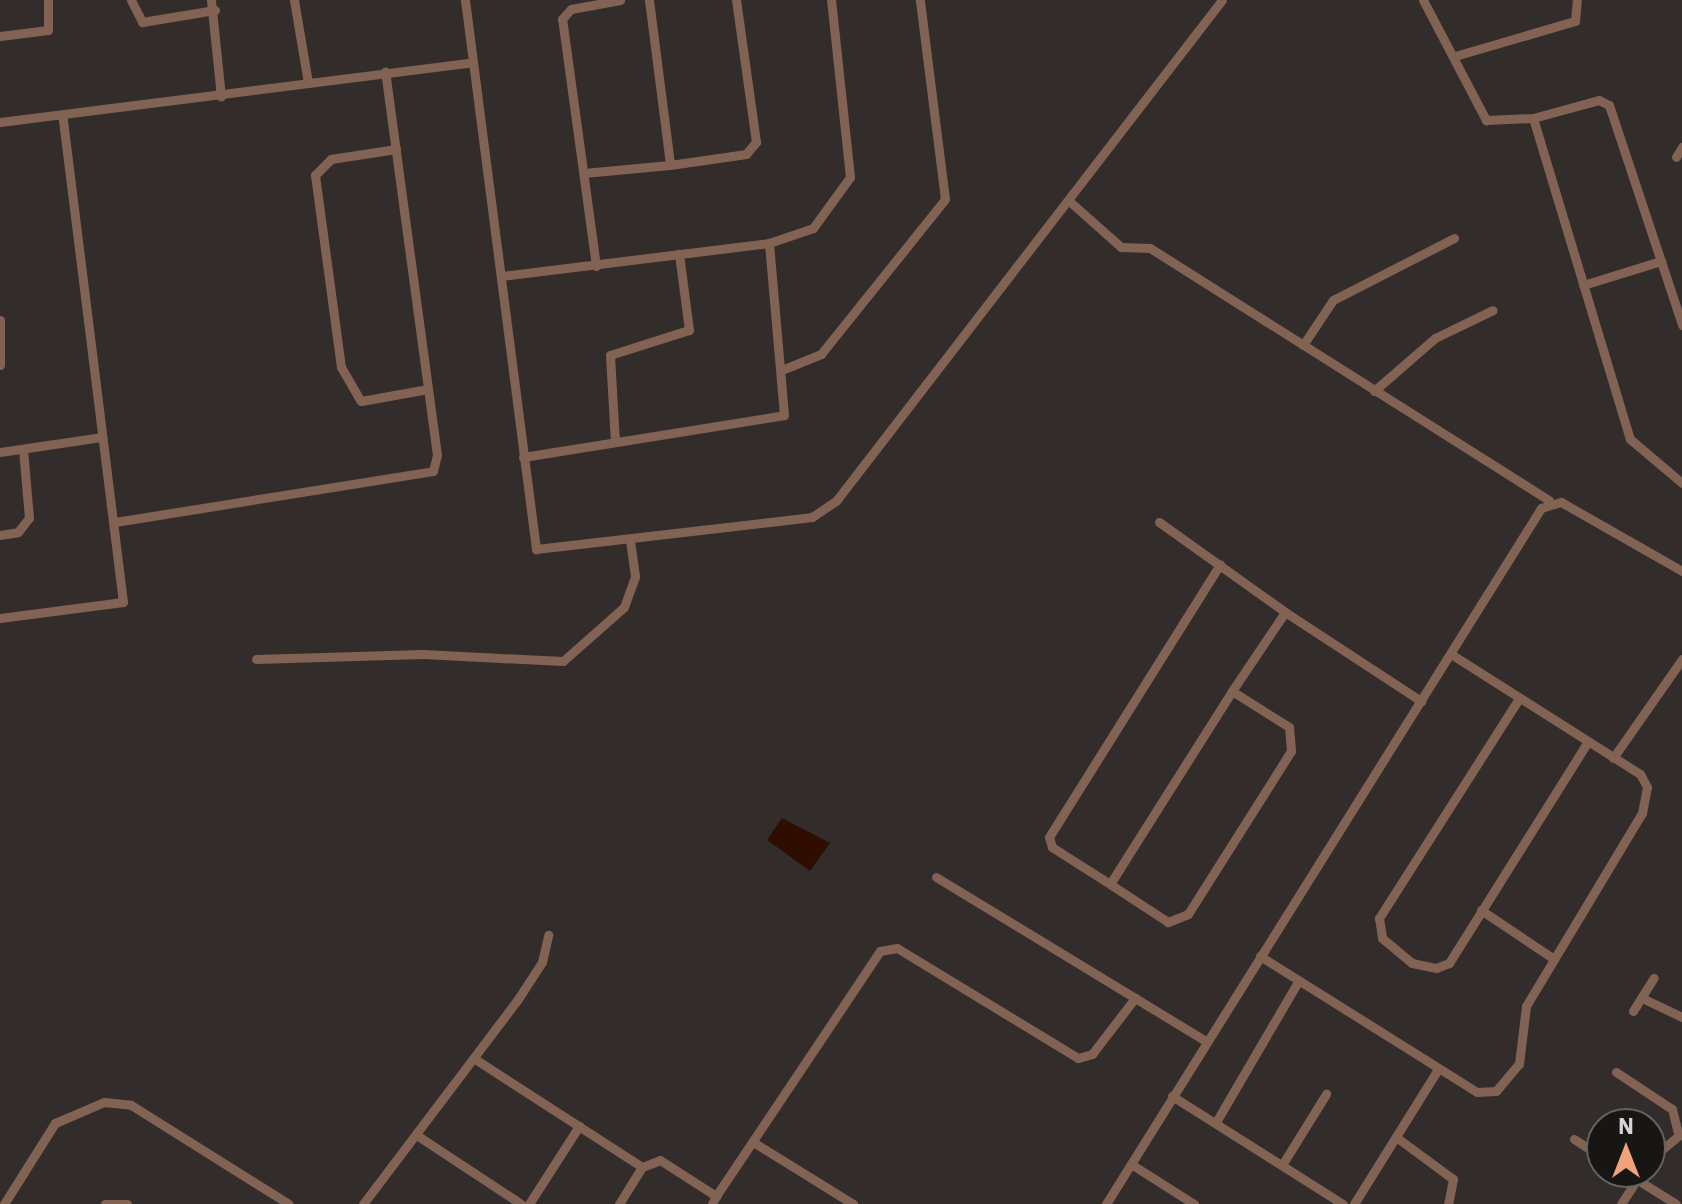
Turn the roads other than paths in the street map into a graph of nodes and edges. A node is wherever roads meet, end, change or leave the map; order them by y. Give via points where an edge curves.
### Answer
1 (48, 0) edge
2 (131, 0) edge
3 (294, 0) edge
4 (465, 0) edge
5 (620, 0) edge
6 (649, 0) edge
7 (736, 0) edge
8 (831, 0) edge
9 (920, 0) edge
10 (1222, 0) edge
11 (1423, 0) edge
12 (1577, 0) edge
13 (213, 5) edge
14 (0, 36) edge
15 (1455, 56) junction
16 (472, 62) junction
17 (385, 72) junction
18 (308, 83) junction
19 (221, 96) junction
20 (63, 117) junction
21 (1533, 118) junction
22 (0, 122) edge
23 (1682, 147) edge
24 (396, 149) junction
25 (1676, 157) dead end
26 (670, 165) junction
27 (584, 173) junction
28 (1068, 200) junction
29 (1454, 238) dead end
30 (769, 243) junction
31 (679, 254) junction
32 (1661, 261) junction
33 (596, 266) junction
34 (501, 276) junction
35 (1583, 285) junction
36 (1493, 310) dead end
37 (0, 320) edge
38 (1682, 325) edge
39 (1303, 345) junction
40 (0, 365) edge
41 (784, 369) junction
42 (428, 389) junction
43 (1374, 391) junction
44 (101, 437) junction
45 (615, 442) junction
46 (23, 449) junction
47 (0, 452) edge
48 (523, 457) junction
49 (1682, 483) edge
50 (1549, 500) junction
51 (115, 522) junction
52 (1159, 522) dead end
53 (0, 535) edge
54 (630, 539) junction
55 (1220, 564) junction
56 (1682, 571) edge
57 (1285, 612) junction
58 (0, 618) edge
59 (1451, 654) junction
60 (256, 659) dead end
61 (1682, 659) edge
62 (1232, 691) junction
63 (1518, 700) junction
64 (1421, 701) junction
65 (1587, 743) junction
66 (1613, 758) junction
67 (936, 877) dead end
68 (1110, 884) junction
69 (1481, 910) junction
70 (548, 935) dead end
71 (1260, 956) junction
72 (1554, 959) junction
73 (1654, 978) dead end
74 (1299, 980) junction
75 (1135, 998) junction
76 (1642, 998) junction
77 (1633, 1011) dead end
78 (1682, 1017) edge
79 (1204, 1040) junction
80 (475, 1059) junction
81 (1438, 1069) junction
82 (1616, 1072) dead end
83 (1326, 1094) dead end
84 (1172, 1096) junction
85 (1216, 1122) junction
86 (579, 1126) junction
87 (1680, 1133) edge
88 (418, 1136) junction
89 (1396, 1137) junction
90 (1574, 1139) dead end
91 (753, 1142) junction
92 (1586, 1147) edge
93 (1131, 1164) junction
94 (1282, 1165) junction
95 (642, 1167) junction
96 (1655, 1188) edge
97 (714, 1200) edge
98 (369, 1202) edge
99 (4, 1204) edge
100 (105, 1204) edge
101 (127, 1204) edge
102 (289, 1204) edge
103 (521, 1204) edge
104 (529, 1204) edge
105 (619, 1204) edge
106 (853, 1204) edge
107 (1106, 1204) edge
108 (1194, 1204) edge
109 (1343, 1204) edge
110 (1354, 1204) edge
111 (1448, 1204) edge
112 (1676, 1204) edge

1 - 14 street via 48,30
2 - 13 street via 142,22
3 - 18 street
4 - 16 street
5 - 27 street via 571,9 562,19
6 - 26 street
7 - 26 street via 756,142 746,154
8 - 30 street via 850,177 813,228
9 - 41 street via 945,199 821,354
10 - 28 street
11 - 15 street
12 - 15 street via 1575,21
13 - 19 street
15 - 21 street via 1486,120 1500,125
16 - 17 street
16 - 34 street
17 - 18 street
17 - 24 street
18 - 19 street
19 - 20 street
20 - 22 street
20 - 44 street
21 - 32 street via 1599,100 1609,105
21 - 35 street
23 - 25 street
24 - 42 street
24 - 42 street via 331,159 315,175 351,394 361,401
26 - 27 street
27 - 33 street
28 - 39 street via 1121,247 1150,248
28 - 54 street via 836,501 812,517
29 - 39 street via 1333,300
30 - 31 street
30 - 41 street
31 - 33 street
31 - 45 street via 689,330 610,355
32 - 35 street
32 - 38 street
33 - 34 street
34 - 48 street
35 - 49 street via 1630,439
36 - 43 street via 1435,338
37 - 40 street
39 - 43 street
41 - 45 street via 784,415
42 - 51 street via 437,455 425,477
43 - 50 street
44 - 46 street
44 - 51 street
45 - 48 street
46 - 47 street
46 - 53 street via 29,518 18,532
48 - 54 street via 536,549
50 - 56 street
50 - 59 street
51 - 58 street via 123,602
52 - 55 street
54 - 60 street via 635,576 624,607 563,661 423,654
55 - 57 street
55 - 68 street via 1049,837 1052,847
57 - 62 street
57 - 64 street
59 - 63 street
59 - 64 street
61 - 66 street
62 - 68 street
62 - 68 street via 1289,727 1291,751 1188,914 1157,918
63 - 65 street
63 - 69 street via 1379,928 1412,963 1436,968 1449,963
64 - 71 street
65 - 66 street
65 - 69 street
66 - 72 street via 1640,774 1648,801
67 - 75 street
69 - 72 street
70 - 80 street via 542,962
71 - 74 street
71 - 79 street
72 - 81 street via 1526,1006 1519,1064 1500,1089 1477,1092
73 - 76 street
74 - 81 street
74 - 85 street
75 - 79 street
75 - 91 street via 1092,1054 1078,1058 897,948 880,951
76 - 77 street
76 - 78 street
79 - 84 street
80 - 86 street
80 - 88 street
81 - 89 street
82 - 87 street via 1672,1109
83 - 94 street
84 - 85 street
84 - 93 street
85 - 94 street
86 - 95 street
86 - 104 street
88 - 98 street
88 - 103 street
89 - 110 street
89 - 111 street via 1453,1179
90 - 92 street
91 - 97 street
91 - 106 street
93 - 107 street
93 - 108 street
94 - 109 street
95 - 97 street via 660,1160
95 - 105 street
96 - 112 street
99 - 102 street via 55,1123 104,1102 131,1105
100 - 101 street

